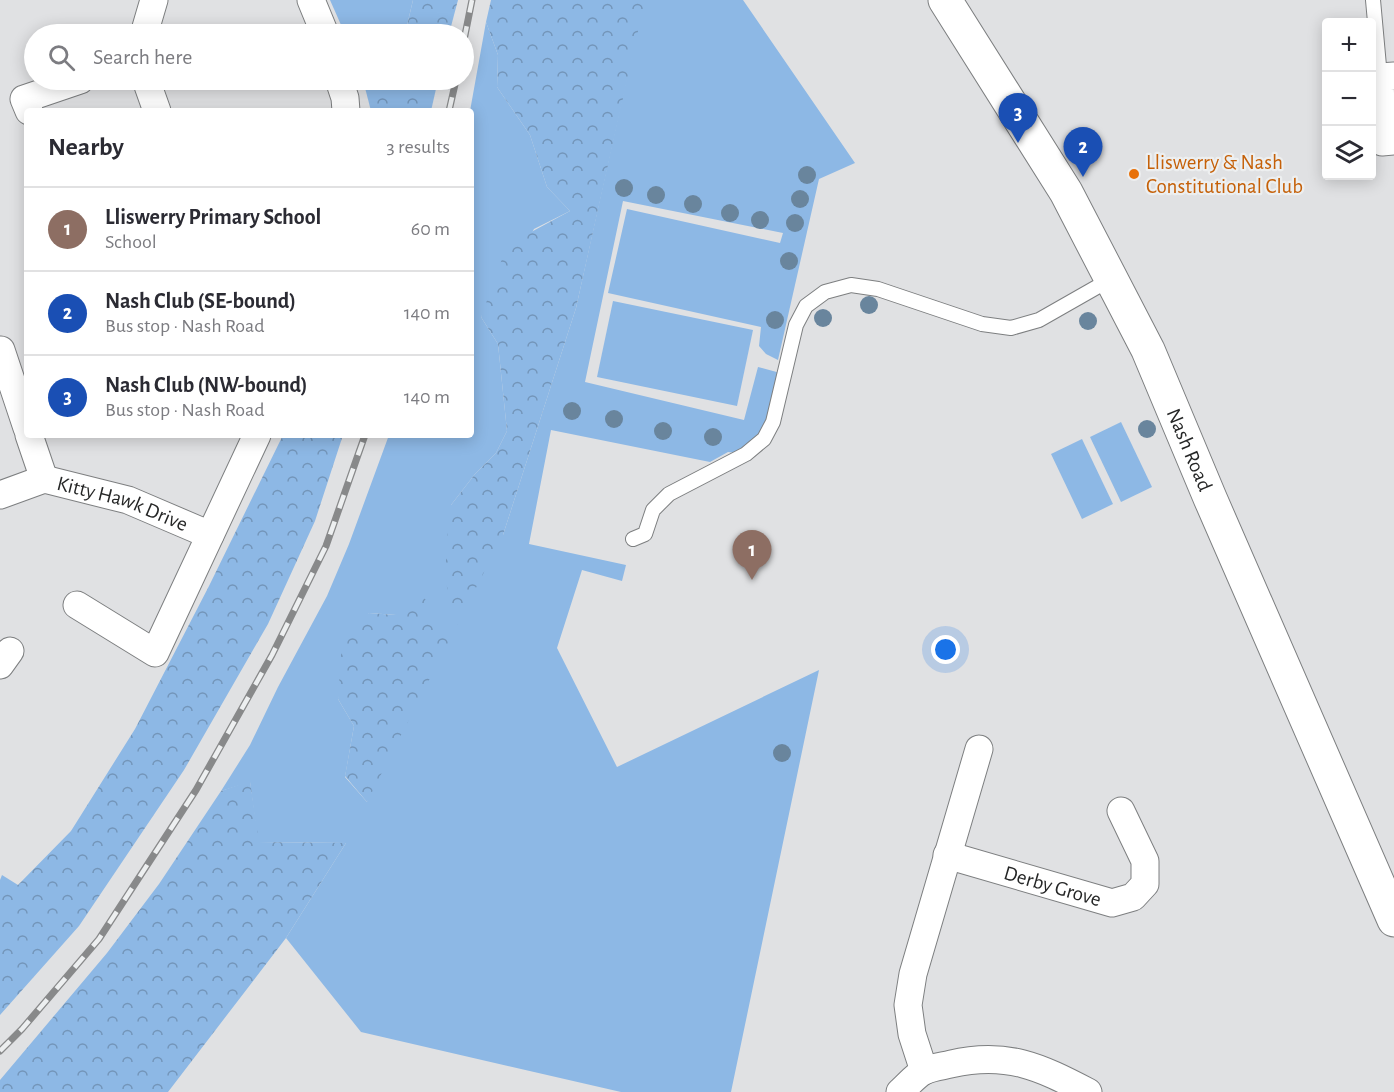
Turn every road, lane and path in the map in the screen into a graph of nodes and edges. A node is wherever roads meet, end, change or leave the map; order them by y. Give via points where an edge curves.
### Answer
1 (154, 0) edge
2 (311, 0) edge
3 (945, 0) edge
4 (1373, 0) edge
5 (147, 24) edge
6 (321, 24) edge
7 (1387, 77) edge
8 (51, 90) edge
9 (150, 90) edge
10 (342, 90) edge
11 (28, 108) edge
12 (156, 108) edge
13 (345, 108) edge
14 (1394, 141) edge
15 (1111, 279) junction
16 (2, 350) dead end
17 (24, 419) edge
18 (30, 438) edge
19 (256, 438) edge
20 (44, 479) junction
21 (0, 495) edge
22 (210, 535) junction
23 (633, 539) dead end
24 (77, 605) dead end
25 (979, 749) dead end
26 (1121, 811) dead end
27 (947, 855) junction
28 (1394, 920) edge
29 (924, 1071) junction
30 (900, 1092) edge
31 (1088, 1092) edge

1 - 5 street
2 - 6 street
3 - 15 street, Nash Road via 1066,192
4 - 7 lane
7 - 14 street via 1382,142
8 - 11 street via 24,99
9 - 12 street
10 - 13 street
15 - 23 lane via 1039,320 1011,328 982,324 878,289 851,285 825,292 806,306 796,325 773,422 764,440 746,454 669,494 653,510 645,534
15 - 28 street, Nash Road via 1148,350
16 - 17 street
18 - 20 street
19 - 22 street, Kitty Hawk Drive
20 - 21 street, Kitty Hawk Drive
20 - 22 street, Kitty Hawk Drive via 128,500
22 - 24 street, Kitty Hawk Drive via 155,653
25 - 27 street
26 - 27 street, Derby Grove via 1145,861 1145,884 1132,897 1112,903
27 - 29 street via 908,1005
29 - 30 street
29 - 31 street via 960,1062 1005,1060 1027,1063

